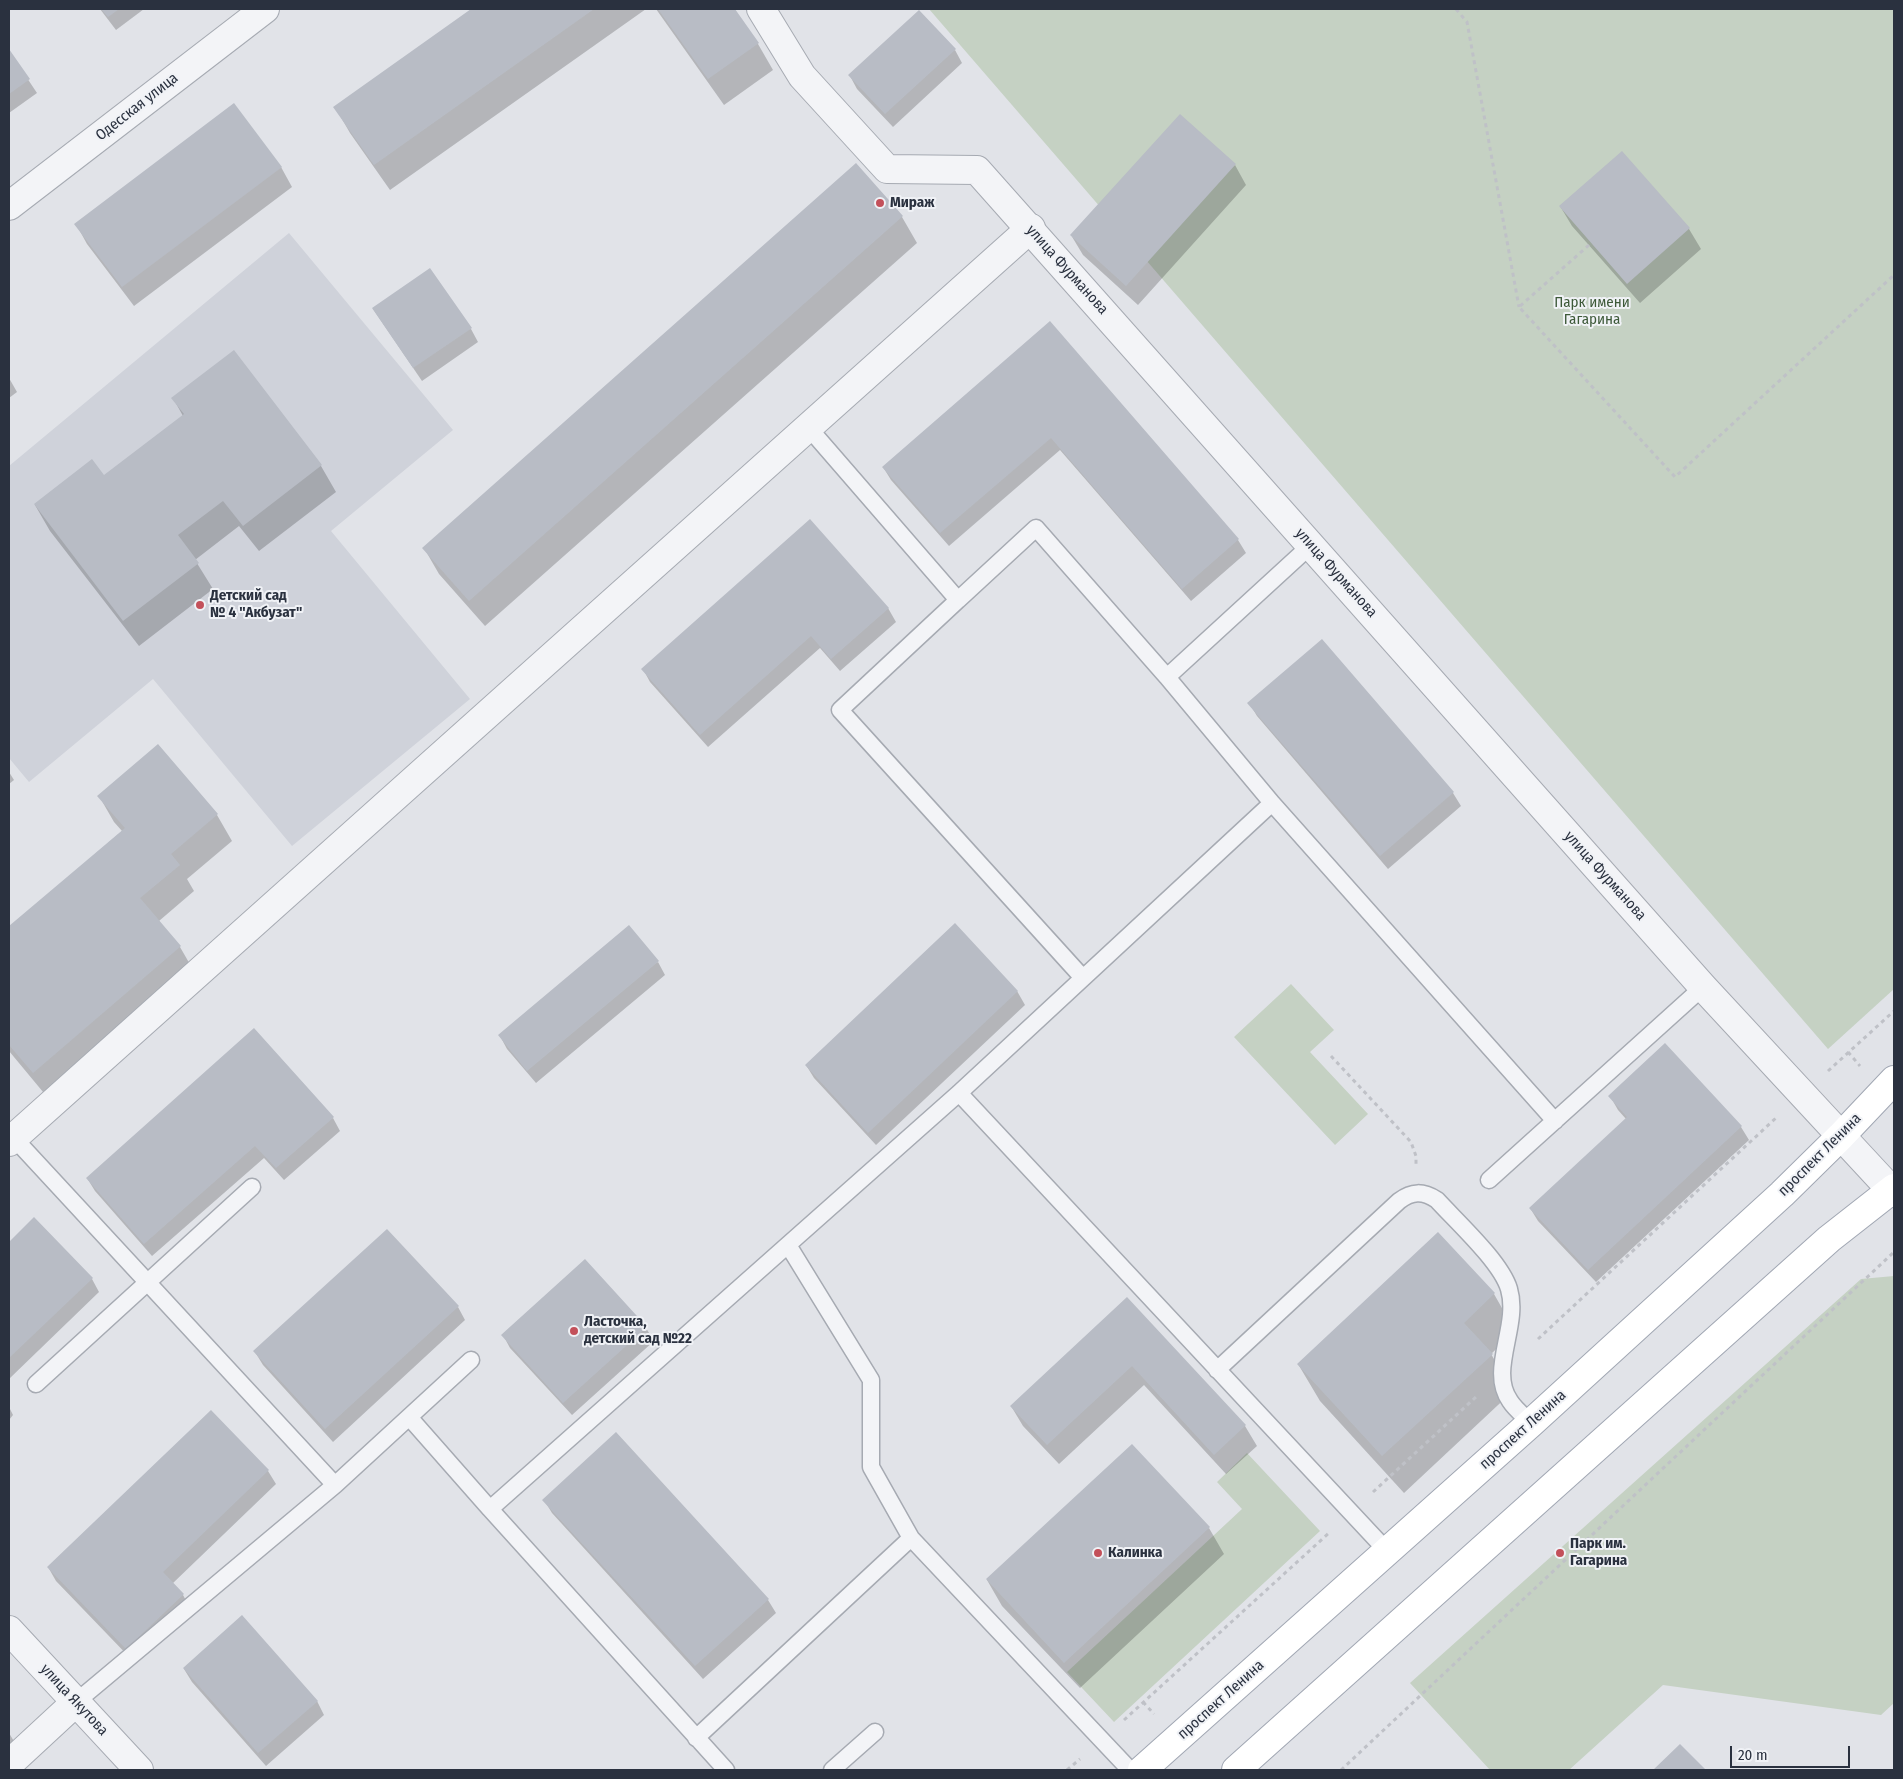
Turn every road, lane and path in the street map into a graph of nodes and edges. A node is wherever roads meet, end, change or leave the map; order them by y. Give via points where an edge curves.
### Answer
1 (265, 9) edge
2 (761, 9) edge
3 (1456, 9) edge
4 (9, 206) edge
5 (1031, 228) junction
6 (1589, 245) dead end
7 (1894, 275) edge
8 (1519, 307) junction
9 (808, 427) junction
10 (1311, 545) junction
11 (958, 600) junction
12 (1167, 677) junction
13 (1272, 803) junction
14 (1083, 978) junction
15 (1703, 987) junction
16 (1894, 1011) edge
17 (1848, 1052) junction
18 (1331, 1056) dead end
19 (1864, 1070) dead end
20 (1894, 1080) edge
21 (959, 1093) junction
22 (1802, 1094) junction
23 (1554, 1120) junction
24 (1841, 1136) junction
25 (11, 1140) edge
26 (1489, 1180) dead end
27 (252, 1188) dead end
28 (1893, 1190) edge
29 (1417, 1192) junction
30 (788, 1245) junction
31 (1894, 1252) edge
32 (148, 1282) junction
33 (471, 1360) dead end
34 (1217, 1370) junction
35 (1501, 1374) junction
36 (36, 1384) dead end
37 (409, 1417) junction
38 (1531, 1423) junction
39 (335, 1485) junction
40 (490, 1509) junction
41 (1350, 1514) junction
42 (912, 1538) junction
43 (1388, 1552) junction
44 (9, 1630) edge
45 (76, 1702) junction
46 (1143, 1702) junction
47 (1160, 1720) dead end
48 (875, 1732) dead end
49 (696, 1738) junction
50 (1101, 1740) junction
51 (9, 1764) edge
52 (139, 1770) edge
53 (726, 1770) edge
54 (832, 1770) edge
55 (1067, 1770) edge
56 (1130, 1770) edge
57 (1142, 1770) edge
58 (1236, 1770) edge
59 (1341, 1770) edge

1 - 4 street, Одесская улица
2 - 5 street, улица Фурманова via 802,76 887,169 977,170
3 - 8 path via 1467,22
5 - 9 street
5 - 10 street, улица Фурманова
6 - 8 path
7 - 8 path via 1675,477
9 - 11 lane
9 - 25 street
10 - 12 lane
10 - 15 street, улица Фурманова
11 - 12 lane via 1036,528
11 - 14 lane via 840,710
12 - 13 lane
13 - 14 lane
13 - 23 lane
14 - 21 lane
15 - 22 street, улица Фурманова
15 - 23 lane
16 - 17 path
17 - 19 path
17 - 22 path
18 - 29 path via 1411,1142 1416,1156
20 - 24 main road, проспект Ленина
21 - 30 lane
21 - 34 lane
22 - 24 street, улица Фурманова
22 - 35 path
23 - 26 lane
24 - 28 street, улица Фурманова
24 - 38 main road, проспект Ленина
25 - 32 lane
27 - 32 lane
28 - 58 main road via 1829,1239
29 - 34 lane via 1399,1201
29 - 35 lane via 1436,1200 1498,1267 1508,1287 1512,1314
30 - 40 lane
30 - 42 lane via 871,1380 871,1467
31 - 59 path
32 - 36 lane
32 - 39 lane
33 - 37 lane
34 - 41 lane
35 - 38 lane via 1510,1401
35 - 41 path
37 - 39 lane
37 - 40 lane
38 - 43 main road, проспект Ленина
39 - 45 lane
40 - 49 lane
41 - 43 lane
41 - 46 path
42 - 49 lane
42 - 50 lane
43 - 57 main road, проспект Ленина
44 - 45 street, улица Якутова
45 - 51 street
45 - 52 street, улица Якутова
46 - 47 path
46 - 50 path
48 - 54 lane
49 - 53 lane
50 - 55 path
50 - 56 lane

